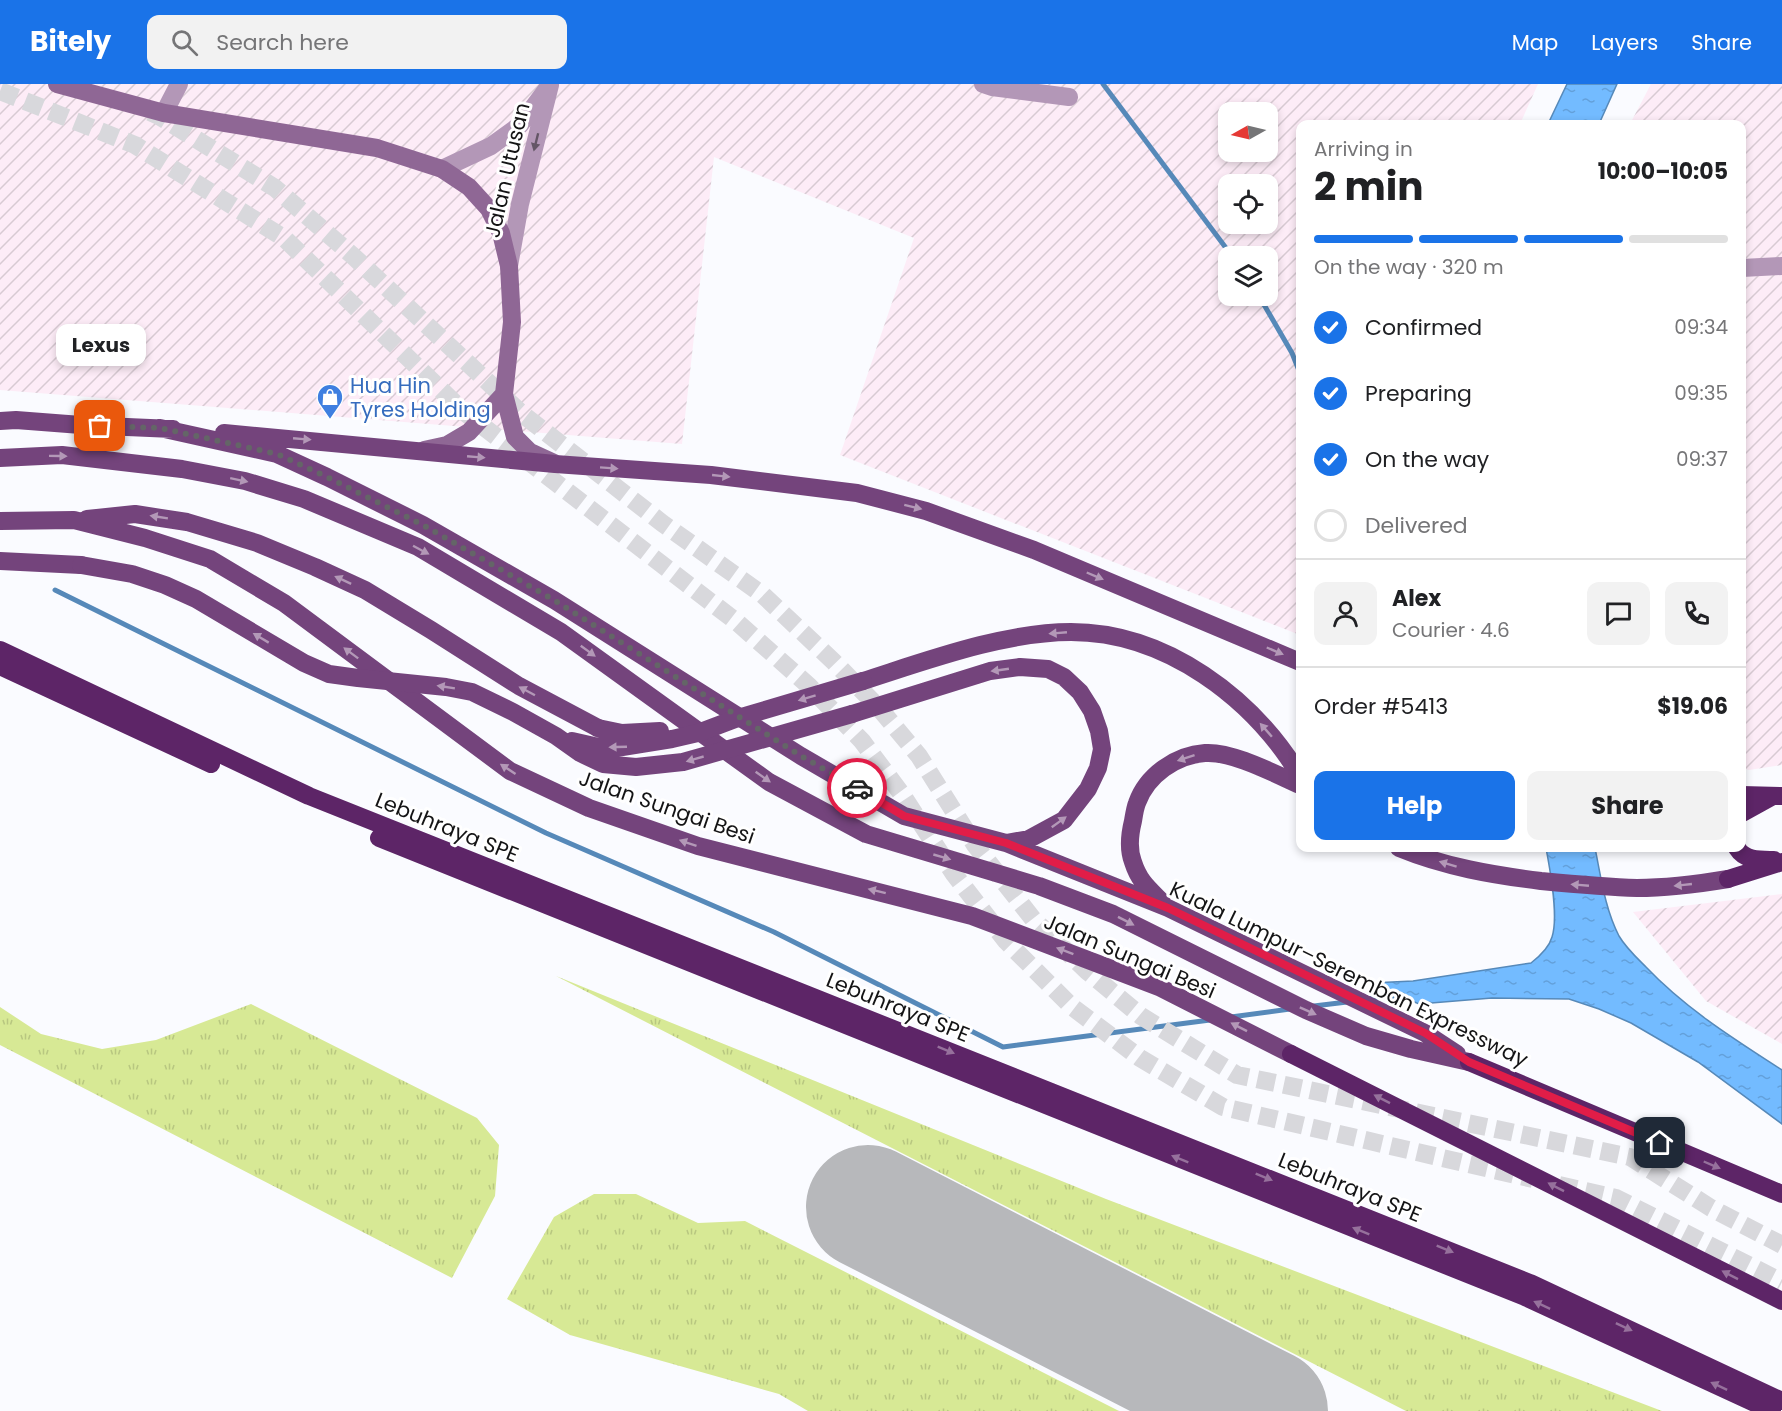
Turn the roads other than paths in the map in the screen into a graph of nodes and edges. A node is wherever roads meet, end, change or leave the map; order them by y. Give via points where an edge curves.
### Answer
1 (57, 84) edge
2 (179, 84) edge
3 (983, 84) edge
4 (550, 85) edge
5 (1069, 97) dead end
6 (164, 113) junction
7 (442, 169) junction
8 (509, 266) junction
9 (1782, 266) edge
10 (1746, 268) edge
11 (504, 394) junction
12 (0, 421) edge
13 (160, 428) junction
14 (418, 451) junction
15 (0, 458) edge
16 (555, 464) junction
17 (74, 520) junction
18 (0, 521) edge
19 (0, 561) edge
20 (0, 650) edge
21 (1296, 660) edge
22 (0, 666) edge
23 (735, 719) junction
24 (556, 736) junction
25 (1296, 770) edge
26 (1296, 783) edge
27 (1746, 795) edge
28 (1778, 796) edge
29 (1746, 811) edge
30 (1006, 843) junction
31 (1412, 852) edge
32 (1739, 852) edge
33 (1782, 861) edge
34 (1728, 879) joint
35 (1168, 908) junction
36 (1291, 1054) joint
37 (1469, 1062) junction
38 (1782, 1194) edge
39 (1782, 1301) edge
40 (1782, 1401) edge
41 (1772, 1411) edge

1 - 6 street
2 - 6 street
3 - 5 street
4 - 7 street, Jalan Utusan via 520,125 491,146
4 -> 8 street, Jalan Utusan
6 - 7 street via 377,148
7 - 8 street via 469,187 489,209 501,233
8 - 11 street via 512,322
9 - 10 street
11 - 14 street via 469,432 447,445
11 - 16 street via 515,437 530,452
12 - 13 main road
13 -> 14 main road
13 - 30 main road, Kuala Lumpur–Seremban Expressway via 277,454 327,477 423,525 554,600 801,756 904,816
14 -> 16 main road
15 -> 37 main road via 62,455 182,469 245,481 304,499 418,547 561,632 768,782 866,834 1040,886 1113,914 1366,1036
16 -> 21 main road via 818,487 926,511 1034,550
17 - 18 main road, Jalan Sungai Besi
23 -> 17 main road, bridge via 643,733 598,728 519,686 365,590 257,543 187,522 135,514
36 -> 17 main road, Jalan Sungai Besi via 1158,987 972,916 698,846 589,808 510,771 284,603 210,559
24 -> 19 main road, bridge via 472,692 329,674 196,599 132,574 81,565
20 -> 40 highway, Lebuhraya SPE via 309,796 1519,1279
41 -> 22 highway, Lebuhraya SPE via 1525,1297 308,809
23 -> 24 main road, bridge via 698,733 616,748 594,747
25 -> 23 main road, bridge via 1265,729 1221,687 1157,650 1110,635 1070,632 999,641
30 -> 24 main road, bridge via 1029,839 1064,820 1088,789 1098,768 1102,749 1092,711 1080,692 1048,669 990,671 683,762 603,764
26 -> 35 main road via 1232,757 1206,753 1168,764 1150,781 1138,801 1130,834 1132,860 1142,882
27 - 28 highway
28 - 29 highway
30 - 35 main road, Kuala Lumpur–Seremban Expressway
34 -> 31 main road via 1639,888 1582,885 1498,876
32 - 33 highway via 1748,858
33 - 34 highway
35 - 37 main road, Kuala Lumpur–Seremban Expressway via 1425,1033
39 -> 36 highway
37 -> 38 highway, Kuala Lumpur–Seremban Expressway

